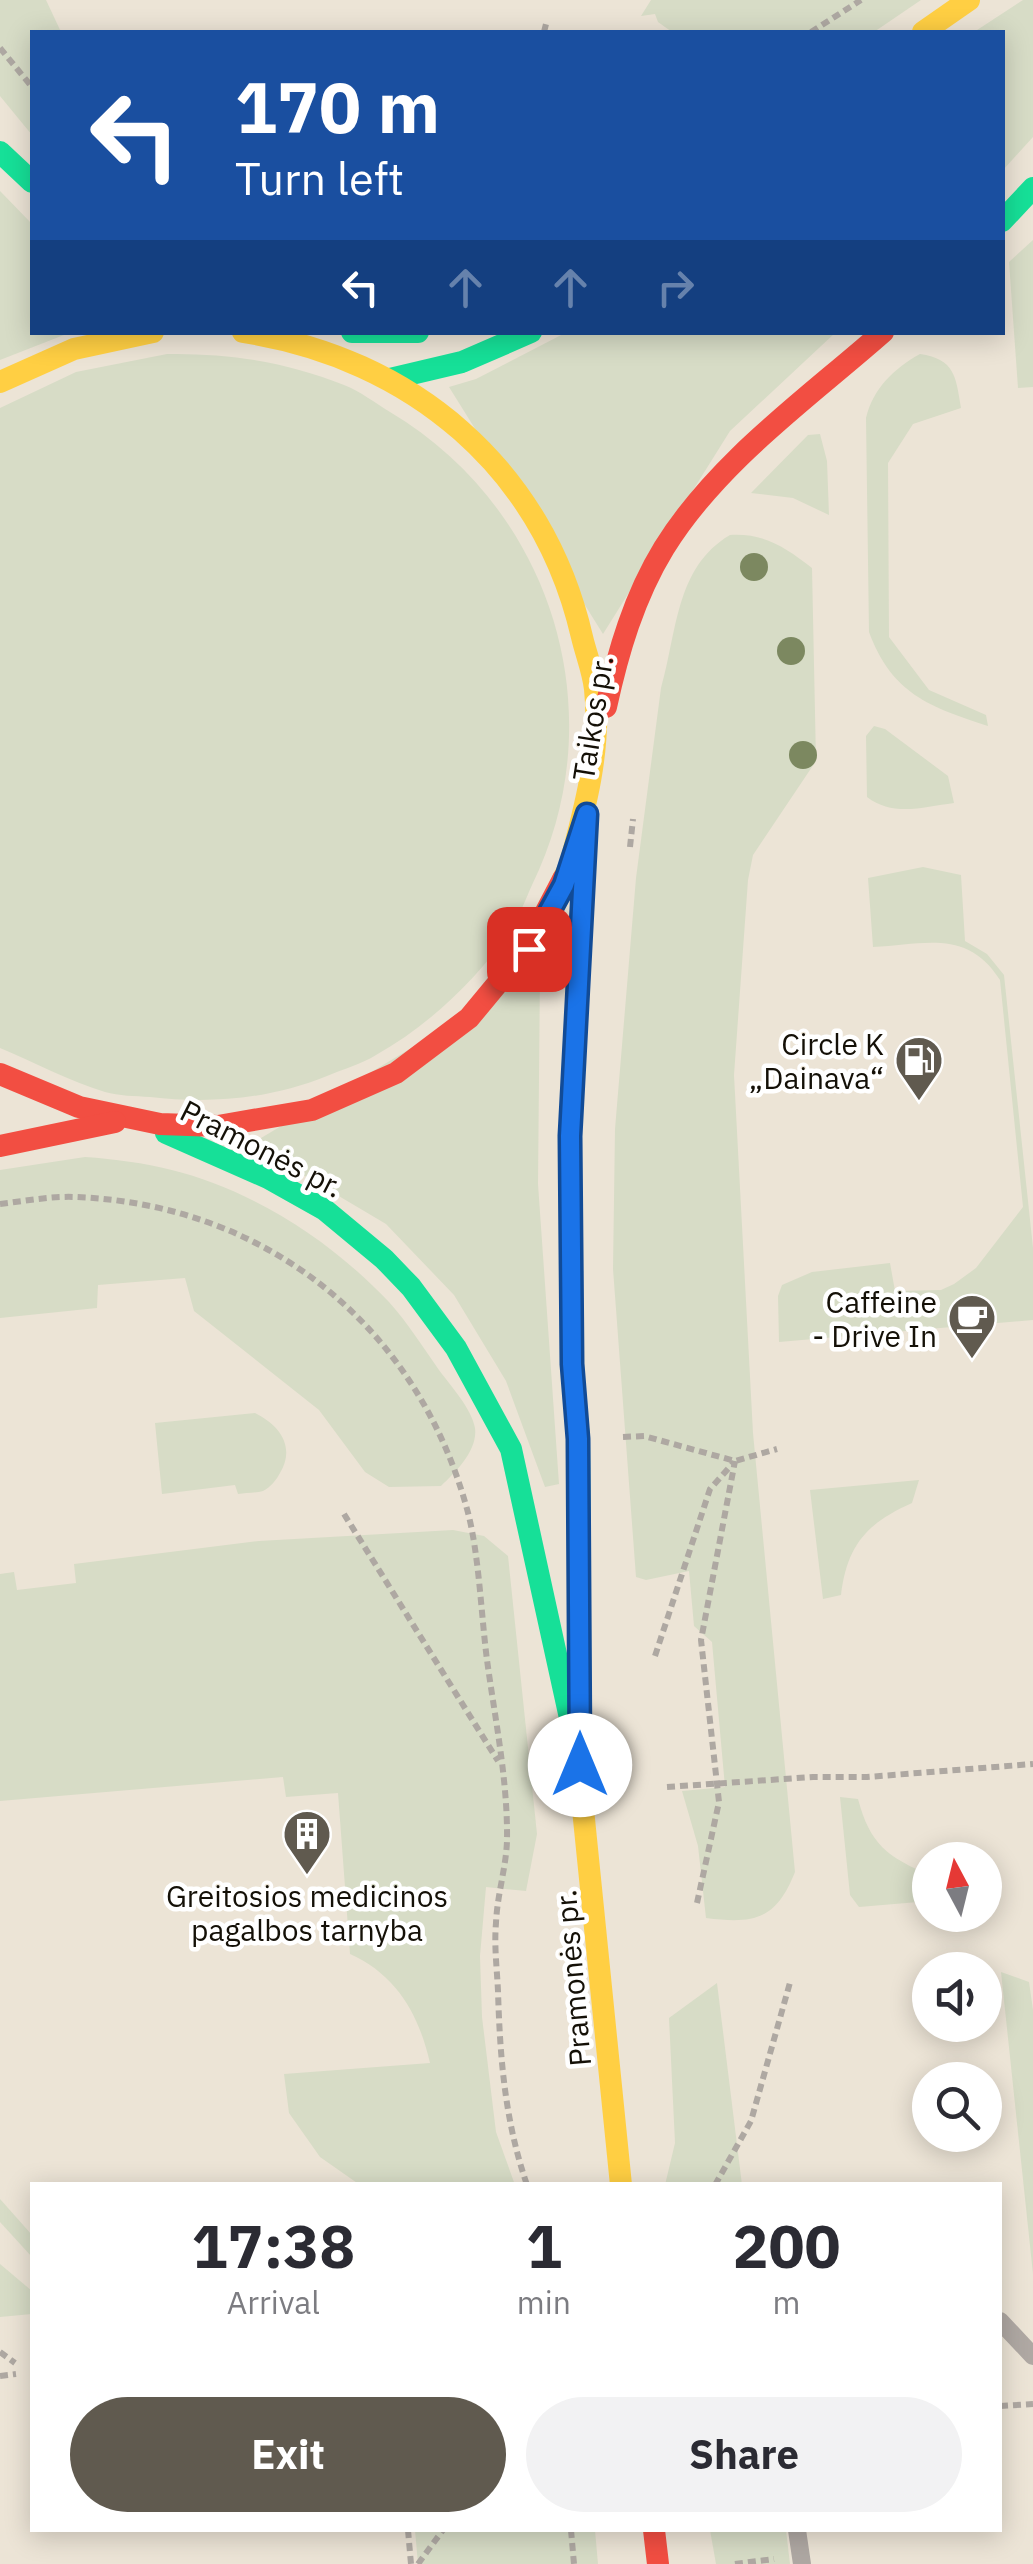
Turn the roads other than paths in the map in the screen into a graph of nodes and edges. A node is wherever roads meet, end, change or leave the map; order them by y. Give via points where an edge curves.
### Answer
1 (969, 0) edge
2 (927, 30) edge
3 (0, 152) edge
4 (30, 180) edge
5 (1033, 188) edge
6 (1005, 218) edge
7 (132, 335) edge
8 (273, 335) edge
9 (525, 335) edge
10 (879, 335) edge
11 (390, 379) junction
12 (0, 382) edge
13 (643, 590) junction
14 (612, 736) junction
15 (611, 793) dead end
16 (587, 814) junction
17 (604, 848) dead end
18 (576, 1033) junction
19 (0, 1074) edge
20 (134, 1122) junction
21 (0, 1146) edge
22 (580, 1765) junction
23 (621, 2182) edge
24 (1002, 2323) edge
25 (1033, 2356) edge
26 (654, 2532) edge
27 (797, 2532) edge
28 (801, 2560) edge
29 (658, 2564) edge

1 - 2 main road
3 - 4 main road
5 - 6 main road
7 - 12 main road via 34,362
8 - 11 main road
9 - 11 main road via 480,358
10 - 13 main road, Taikos pr. via 697,502
11 - 14 main road via 477,442 523,496 558,556 583,622
13 - 14 main road, Taikos pr.
13 - 14 main road, Taikos pr. via 615,661
14 - 15 main road, Taikos pr.
14 - 16 main road
16 - 18 main road, Pramonės pr.
16 - 20 main road via 564,885 529,949 483,1007 426,1054 362,1090 292,1115 219,1126
17 - 18 main road
18 - 22 main road, Pramonės pr. via 570,1256
19 - 20 main road via 58,1102
20 - 21 main road
20 - 22 main road, Pramonės pr. via 324,1208 380,1253 454,1342 511,1449
22 - 23 main road, Pramonės pr.
24 - 25 lane
26 - 29 main road
27 - 28 lane

